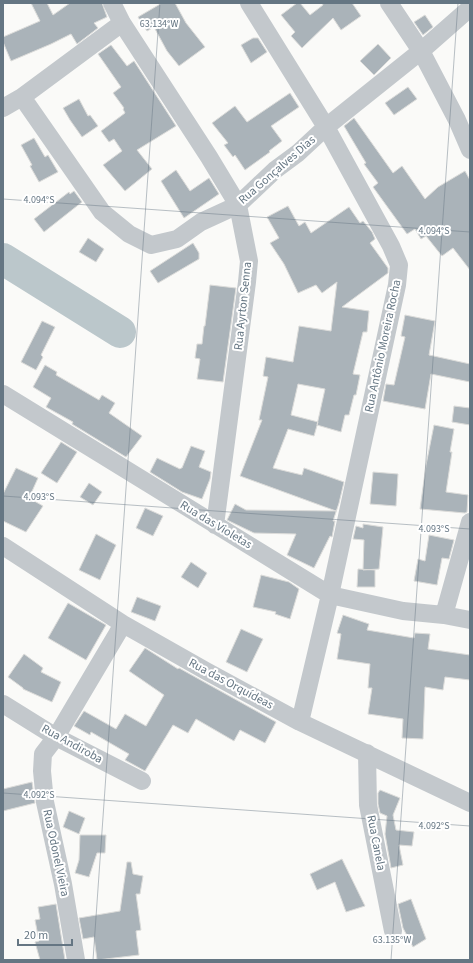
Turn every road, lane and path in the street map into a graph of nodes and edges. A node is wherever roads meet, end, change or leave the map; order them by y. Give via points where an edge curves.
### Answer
1 (112, 3) edge
2 (249, 3) edge
3 (389, 3) edge
4 (470, 8) edge
5 (122, 23) junction
6 (422, 51) junction
7 (22, 97) junction
8 (3, 108) edge
9 (326, 127) junction
10 (470, 150) edge
11 (238, 205) junction
12 (3, 394) edge
13 (470, 522) edge
14 (215, 525) junction
15 (3, 546) edge
16 (330, 595) junction
17 (444, 615) junction
18 (470, 620) edge
19 (123, 624) junction
20 (3, 704) edge
21 (300, 722) junction
22 (56, 737) junction
23 (367, 753) junction
24 (142, 781) dead end
25 (470, 803) edge
26 (393, 931) dead end
27 (76, 960) edge

1 - 5 street, Rua Ayrton Senna
2 - 9 street, Rua Antônio Moreira Rocha
3 - 6 street
4 - 6 street, Rua Gonçalves Dias
5 - 7 street
5 - 11 street, Rua Ayrton Senna
6 - 9 street, Rua Gonçalves Dias
6 - 10 street
7 - 8 street
7 - 11 street, Rua Gonçalves Dias via 102,212 129,234 151,245 177,239 201,222
9 - 11 street, Rua Gonçalves Dias
9 - 16 street, Rua Antônio Moreira Rocha via 399,265 397,285
11 - 14 street, Rua Ayrton Senna via 249,261
12 - 14 street, Rua das Violetas
13 - 17 street
14 - 16 street, Rua das Violetas
15 - 19 street, Rua das Orquídeas
16 - 17 street, Rua das Violetas via 403,611
16 - 21 street, Rua Antônio Moreira Rocha
17 - 18 street, Rua das Violetas
19 - 21 street, Rua das Orquídeas
19 - 22 street, Rua Odonel Vieira
20 - 22 street, Rua Andiroba
21 - 23 street, Rua das Orquídeas
22 - 24 street, Rua Andiroba
22 - 27 street, Rua Odonel Vieira via 44,754 42,771 45,802
23 - 25 street, Rua das Orquídeas
23 - 26 street, Rua Canela via 368,805

